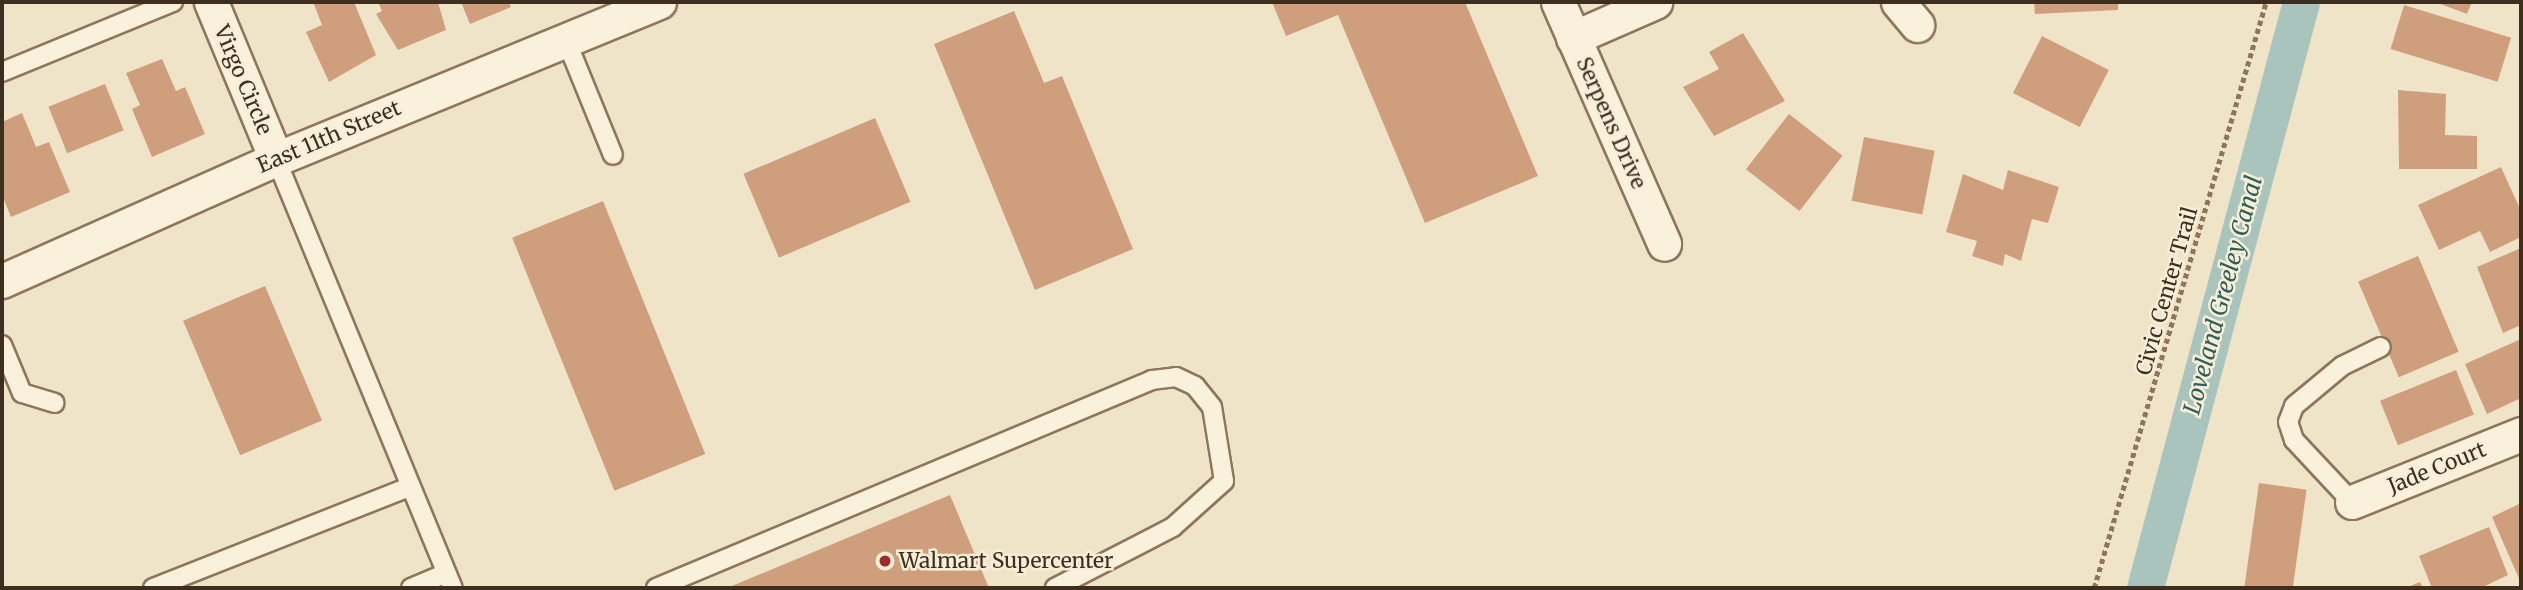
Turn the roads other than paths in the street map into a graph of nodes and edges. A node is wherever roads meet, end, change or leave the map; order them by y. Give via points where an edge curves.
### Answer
1 (173, 2) edge
2 (211, 2) edge
3 (659, 2) edge
4 (1558, 2) edge
5 (1655, 2) edge
6 (1573, 38) junction
7 (566, 40) junction
8 (2, 72) edge
9 (613, 155) dead end
10 (276, 159) junction
11 (1664, 244) dead end
12 (2, 281) edge
13 (2, 345) edge
14 (2381, 347) dead end
15 (54, 403) dead end
16 (2521, 434) edge
17 (409, 487) junction
18 (2352, 502) joint
19 (449, 581) edge
20 (153, 588) edge
21 (411, 588) edge
22 (656, 588) edge
23 (1055, 588) edge

1 - 8 lane
2 - 10 street, Virgo Circle
3 - 7 street, East 11th Street
4 - 6 street, Serpens Drive
5 - 6 street
6 - 11 street, Serpens Drive
7 - 9 lane
7 - 10 street, East 11th Street
10 - 12 street, East 11th Street
10 - 17 lane
13 - 15 lane via 22,393
14 - 18 lane via 2342,366 2294,406 2288,422 2294,440
16 - 18 street, Jade Court
17 - 19 lane
17 - 20 lane
19 - 21 lane
22 - 23 lane via 1152,380 1176,376 1195,386 1212,407 1224,481 1173,527

